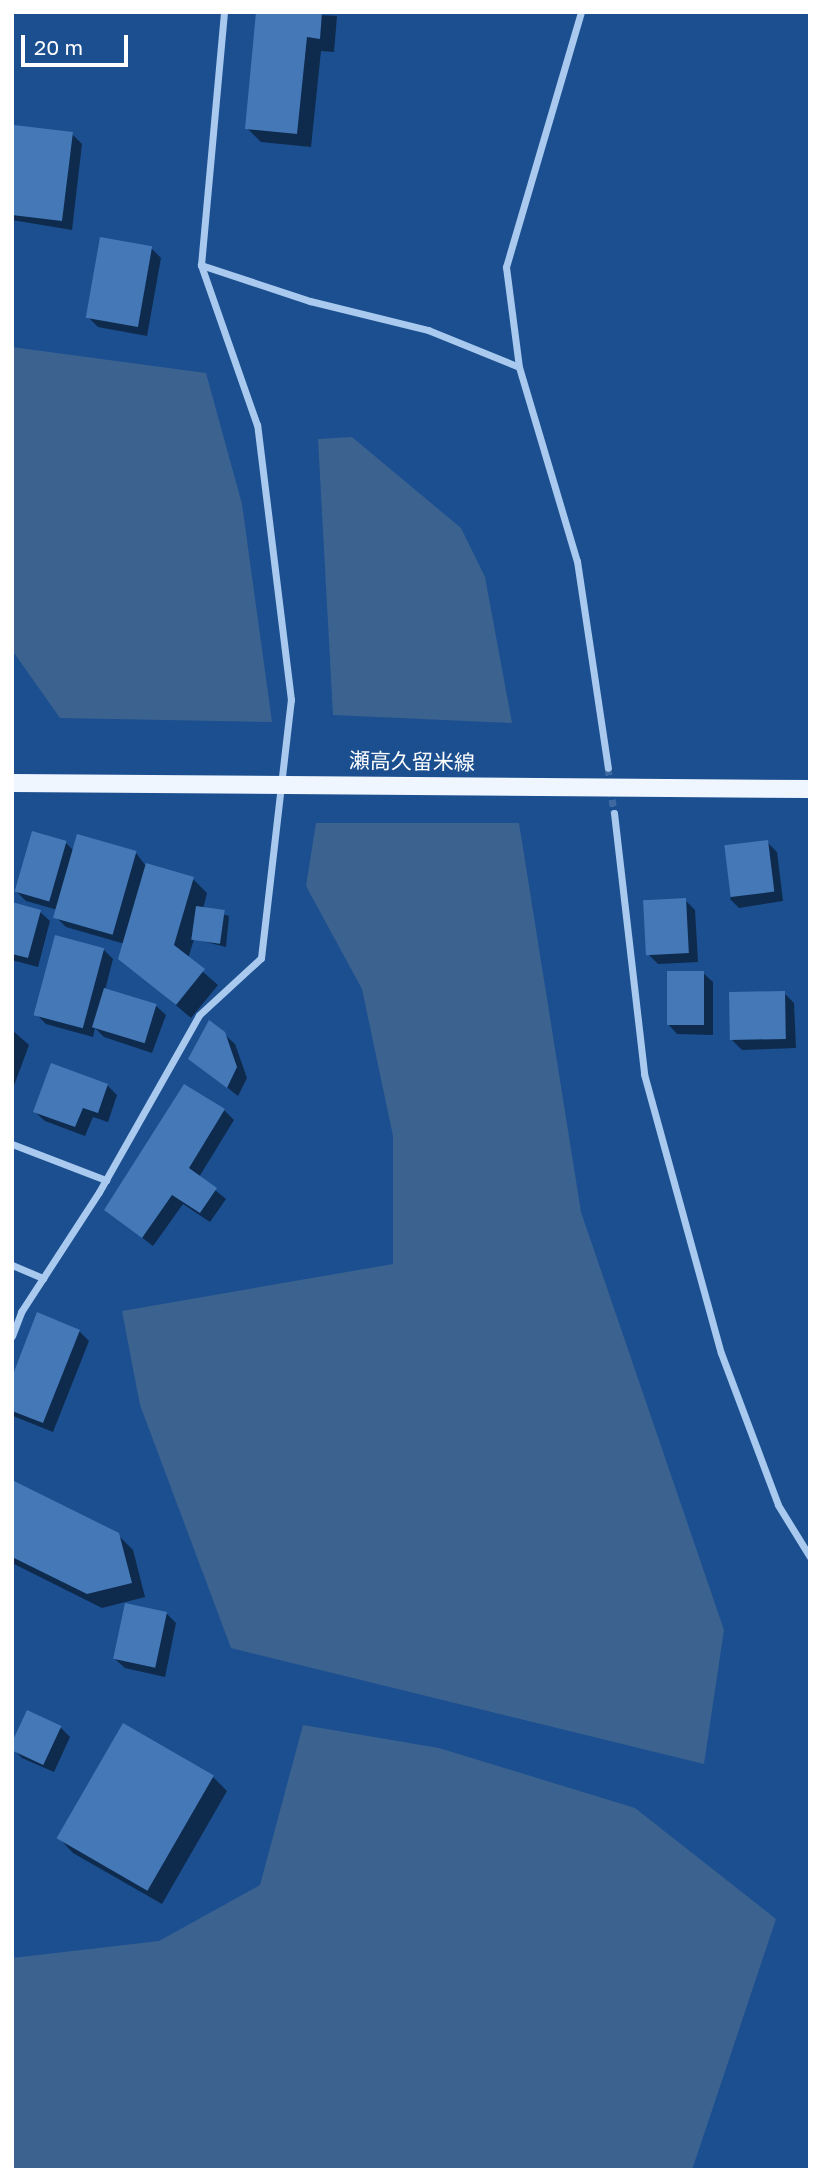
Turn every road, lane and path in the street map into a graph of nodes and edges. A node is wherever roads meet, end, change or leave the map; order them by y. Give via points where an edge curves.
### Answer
1 (224, 12) edge
2 (581, 12) edge
3 (201, 265) junction
4 (519, 367) junction
5 (608, 768) tunnel mouth
6 (284, 782) junction
7 (21, 783) edge
8 (810, 789) edge
9 (614, 813) tunnel mouth
10 (12, 1144) edge
11 (106, 1180) junction
12 (12, 1265) edge
13 (43, 1278) junction
14 (12, 1336) edge
15 (810, 1557) edge

1 - 3 street
2 - 4 street via 506,267
3 - 4 street via 310,301 428,330
3 - 6 street via 257,425 291,700
4 - 5 street via 577,561
6 - 7 main road, 瀬高久留米線
6 - 8 main road, 瀬高久留米線
6 - 11 street via 261,958 199,1015
9 - 15 street via 644,1073 721,1353 778,1505
10 - 11 street
11 - 13 street
12 - 13 street
13 - 14 street

